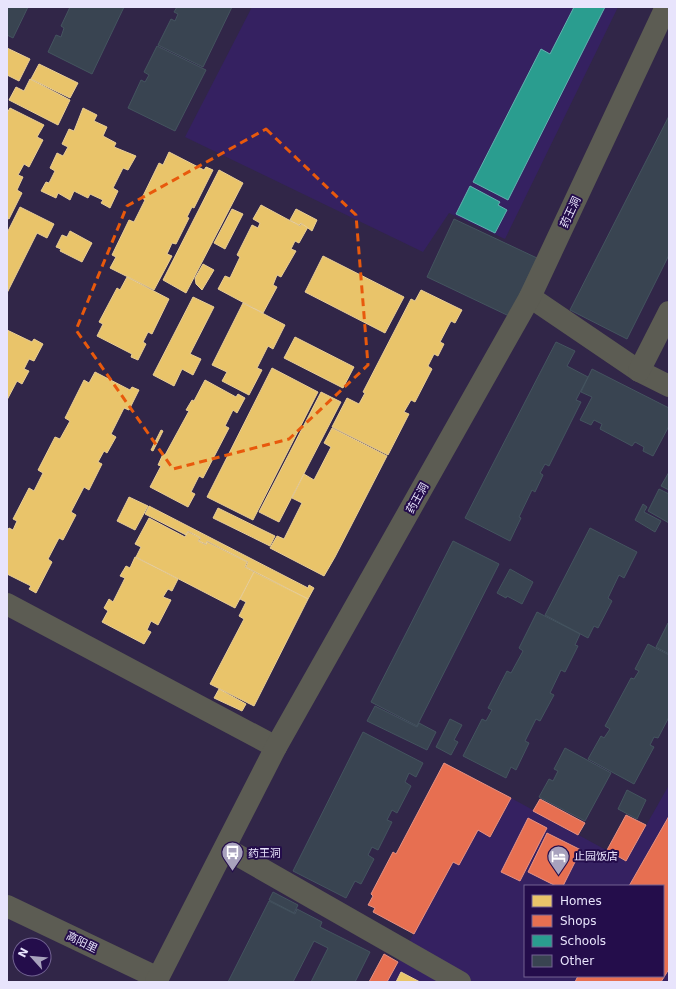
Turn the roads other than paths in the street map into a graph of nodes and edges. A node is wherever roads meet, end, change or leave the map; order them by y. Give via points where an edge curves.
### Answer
1 (666, 7) edge
2 (530, 297) junction
3 (669, 312) edge
4 (639, 371) junction
5 (669, 386) edge
6 (7, 604) edge
7 (276, 747) junction
8 (225, 848) junction
9 (7, 906) edge
10 (157, 980) edge
11 (460, 982) edge

1 - 2 street, 药王洞
2 - 4 street
2 - 7 street, 药王洞
3 - 4 street
4 - 5 street
6 - 7 street
7 - 8 street, 药王洞
8 - 10 street, 药王洞
8 - 11 street
9 - 10 street, 高阳里

